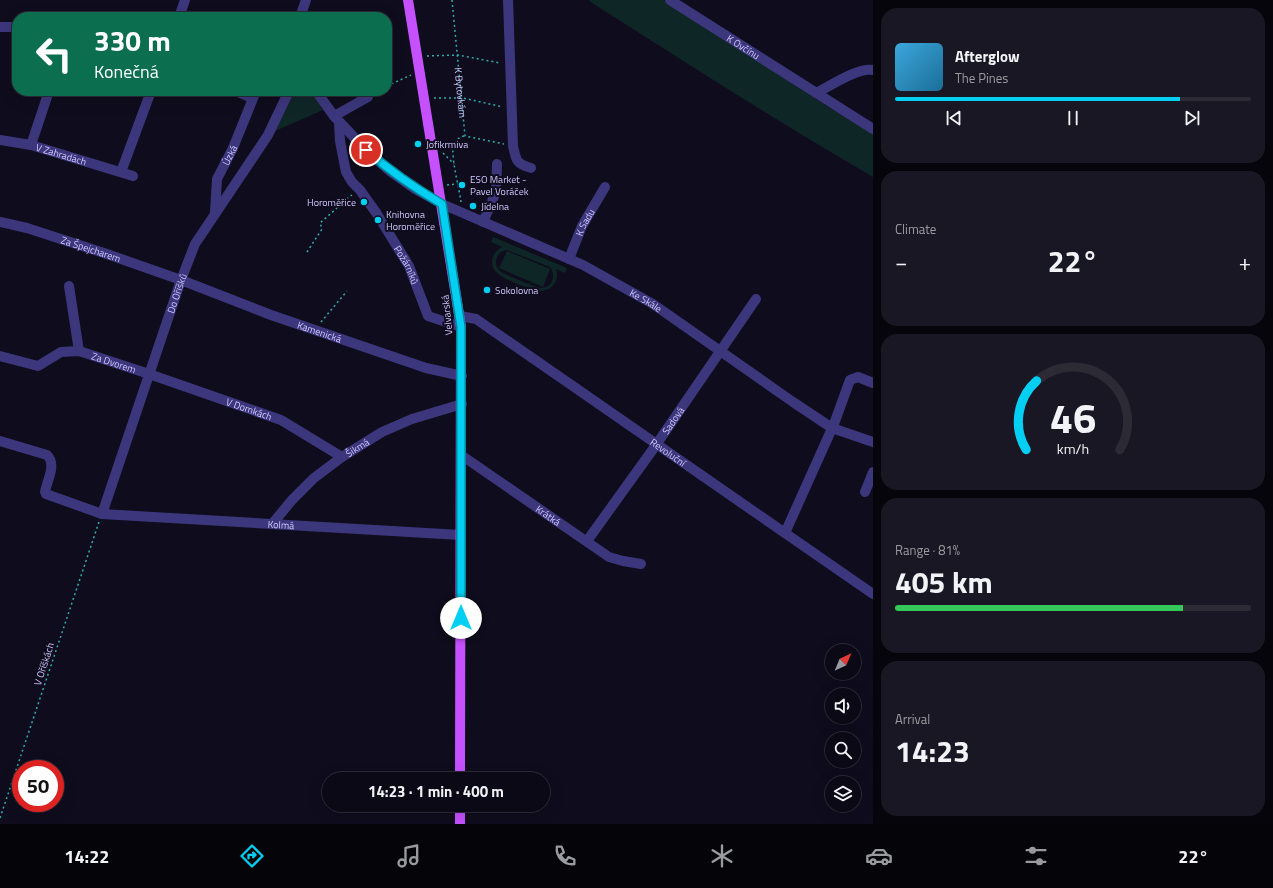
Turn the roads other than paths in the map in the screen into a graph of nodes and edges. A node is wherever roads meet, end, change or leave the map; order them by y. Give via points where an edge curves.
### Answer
1 (185, 0) edge
2 (298, 0) edge
3 (306, 0) edge
4 (411, 0) edge
5 (508, 0) edge
6 (670, 0) edge
7 (181, 12) edge
8 (299, 12) edge
9 (302, 12) edge
10 (0, 27) edge
11 (12, 27) edge
12 (873, 70) edge
13 (816, 93) junction
14 (47, 96) edge
15 (149, 96) edge
16 (253, 96) edge
17 (286, 96) edge
18 (320, 96) edge
19 (368, 97) dead end
20 (336, 119) junction
21 (873, 129) edge
22 (0, 140) edge
23 (31, 145) junction
24 (497, 164) dead end
25 (531, 168) dead end
26 (121, 172) junction
27 (133, 176) dead end
28 (605, 187) dead end
29 (442, 204) junction
30 (214, 214) junction
31 (0, 222) edge
32 (483, 222) junction
33 (569, 259) junction
34 (181, 280) junction
35 (69, 286) dead end
36 (756, 299) dead end
37 (460, 316) junction
38 (461, 327) junction
39 (79, 351) junction
40 (720, 351) junction
41 (0, 356) edge
42 (149, 374) junction
43 (462, 376) junction
44 (873, 383) edge
45 (462, 404) junction
46 (832, 428) junction
47 (0, 441) edge
48 (873, 442) edge
49 (656, 445) junction
50 (462, 455) junction
51 (342, 457) junction
52 (873, 472) edge
53 (865, 492) dead end
54 (102, 514) junction
55 (273, 523) junction
56 (785, 533) junction
57 (461, 535) junction
58 (587, 541) junction
59 (641, 564) dead end
60 (873, 594) edge
61 (460, 772) edge
62 (460, 812) edge
63 (460, 824) edge

1 - 7 street
2 - 8 street
3 - 9 street
4 - 29 main road, Velvarská
5 - 25 street via 513,146 515,159 521,166
6 - 13 street, K Ovčínu
10 - 11 street
12 - 13 street via 859,72
13 - 21 street, K Ovčínu
14 - 23 street
15 - 26 street
16 - 30 street, Úzká via 233,148 217,178
17 - 30 street, Do Oříšků via 268,136
18 - 20 street, Ke Skále
19 - 20 street
20 - 29 street, Ke Skále via 391,172
20 - 38 street, Požárníků via 346,172 377,214 409,266 428,316
22 - 23 street, V Zahradách
23 - 26 street, V Zahradách
24 - 32 street via 496,192
26 - 27 street, V Zahradách
28 - 33 street, K Sadu via 582,226
29 - 32 street, Ke Skále
29 - 37 main road, Velvarská
30 - 34 street, Do Oříšků via 195,244
31 - 34 street, Za Špejcharem via 71,242
32 - 33 street, Ke Skále
33 - 40 street, Ke Skále via 653,304
34 - 42 street, Do Oříšků
34 - 43 street, Kamenická via 271,315 426,368
35 - 39 street, Za Dvorem
36 - 40 street, Sadová
37 - 38 main road, Velvarská
37 - 49 street, Revoluční via 476,319
38 - 43 main road, Velvarská
39 - 41 street, Za Dvorem via 61,352 38,366
39 - 42 street, Za Dvorem
40 - 46 street, Ke Skále
40 - 49 street, Sadová
42 - 51 street, V Domkách via 281,420
42 - 54 street, Do Oříšků
43 - 45 main road, Velvarská
44 - 46 street via 858,377 850,380
45 - 50 main road, Velvarská
45 - 51 street, Šikmá via 412,419 382,432
46 - 48 street, Ke Skále
46 - 56 street
47 - 54 street, Kolmá via 47,455 51,459 46,494
49 - 56 street, Revoluční
49 - 58 street, Sadová
50 - 57 main road, Velvarská
50 - 58 street, Krátká
51 - 55 street, Šikmá via 314,478
52 - 53 street
54 - 55 street, Kolmá
55 - 57 street, Kolmá
56 - 60 street, Revoluční
57 - 61 main road, Velvarská
58 - 59 street, Krátká via 609,557
62 - 63 main road

